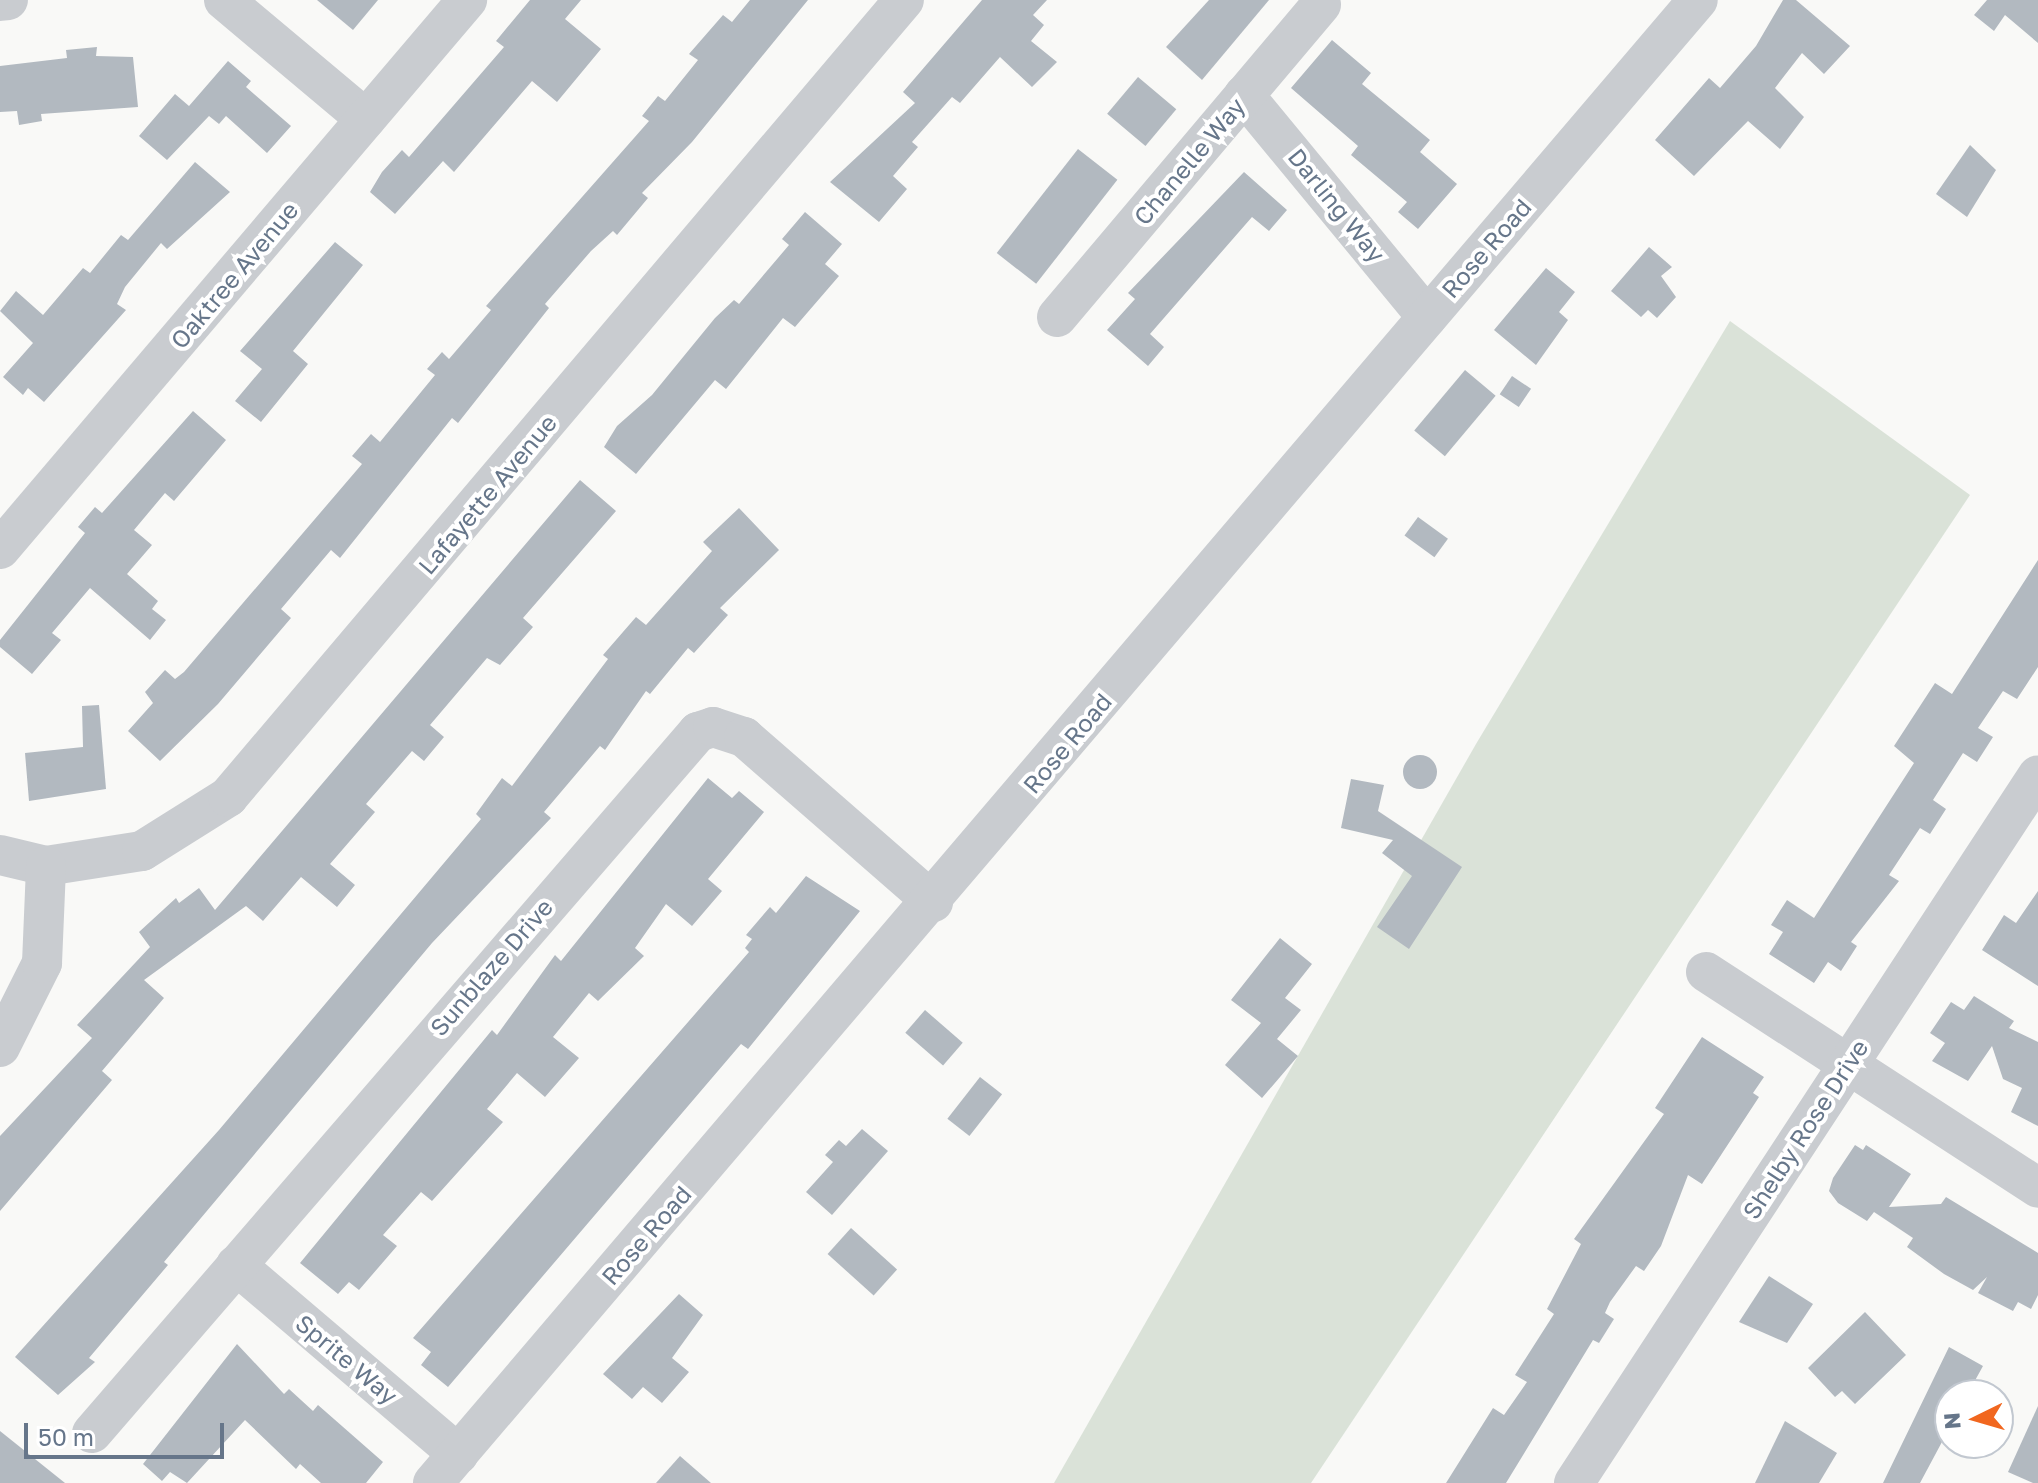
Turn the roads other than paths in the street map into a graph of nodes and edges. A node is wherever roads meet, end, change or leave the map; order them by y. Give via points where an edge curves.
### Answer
1 (8, 0) edge
2 (224, 0) edge
3 (467, 0) edge
4 (904, 0) edge
5 (1698, 0) edge
6 (0, 1) edge
7 (1321, 5) dead end
8 (1244, 95) junction
9 (366, 119) junction
10 (1057, 317) dead end
11 (1427, 317) junction
12 (0, 549) edge
13 (2038, 775) edge
14 (0, 855) edge
15 (46, 866) junction
16 (933, 902) junction
17 (1706, 972) dead end
18 (0, 1047) edge
19 (1847, 1065) junction
20 (2038, 1188) edge
21 (236, 1265) junction
22 (92, 1433) dead end
23 (446, 1468) edge
24 (1574, 1483) edge

1 - 6 street
2 - 9 street
3 - 9 street, Oaktree Avenue
4 - 15 street, Lafayette Avenue via 228,797 142,851
5 - 11 street, Rose Road
7 - 8 street, Chanelle Way
8 - 10 street, Chanelle Way
8 - 11 street, Darling Way
9 - 12 street, Oaktree Avenue
11 - 16 street, Rose Road
13 - 19 street, Shelby Rose Drive
14 - 15 street, Lafayette Avenue
15 - 18 street via 42,963
16 - 21 street, Sunblaze Drive via 744,737 713,727 698,732
16 - 23 street, Rose Road
17 - 19 street
19 - 20 street
19 - 24 street, Shelby Rose Drive
21 - 22 street, Sunblaze Drive
21 - 23 street, Sprite Way

